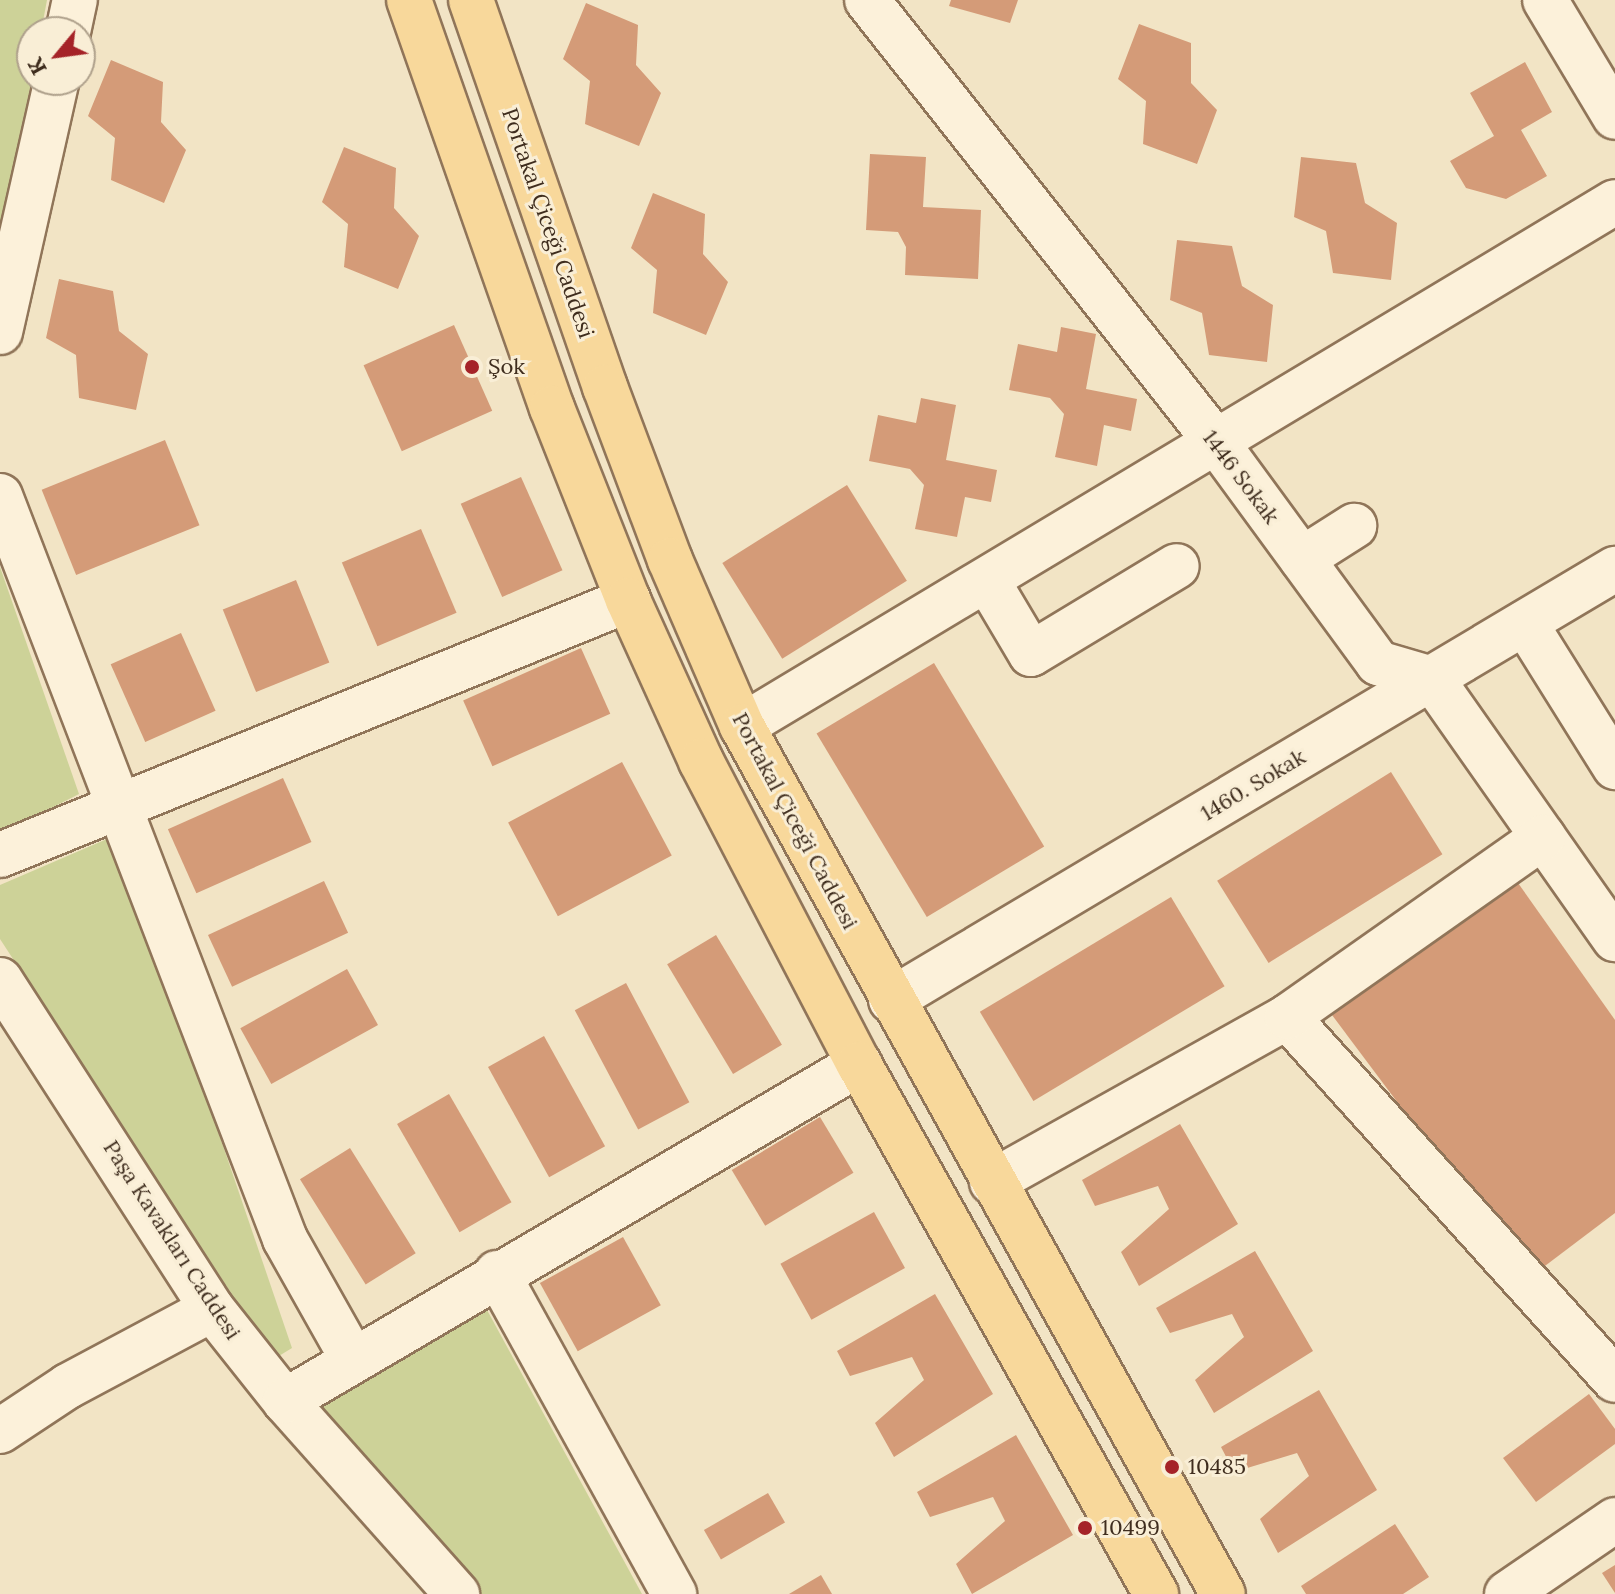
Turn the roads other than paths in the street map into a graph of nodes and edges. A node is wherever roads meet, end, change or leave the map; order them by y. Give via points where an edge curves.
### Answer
1 (409, 0) edge
2 (471, 0) edge
3 (867, 0) edge
4 (1545, 0) edge
5 (53, 96) edge
6 (1615, 117) edge
7 (1615, 202) edge
8 (0, 332) edge
9 (1217, 443) junction
10 (0, 496) edge
11 (1354, 526) dead end
12 (1302, 559) junction
13 (1177, 566) dead end
14 (1615, 569) edge
15 (987, 580) junction
16 (628, 600) junction
17 (1525, 623) junction
18 (1432, 679) junction
19 (742, 726) junction
20 (1615, 767) edge
21 (117, 808) junction
22 (1543, 837) junction
23 (0, 855) edge
24 (1615, 939) edge
25 (0, 980) edge
26 (891, 1000) junction
27 (1287, 1017) junction
28 (859, 1064) junction
29 (992, 1182) junction
30 (497, 1273) junction
31 (212, 1309) junction
32 (352, 1358) junction
33 (1615, 1380) edge
34 (285, 1401) junction
35 (0, 1431) edge
36 (1615, 1520) edge
37 (457, 1594) edge
38 (674, 1594) edge
39 (1156, 1594) edge
40 (1223, 1594) edge
41 (1507, 1594) edge

1 - 16 main road via 552,408
2 - 19 main road, Portakal Çiceği Caddesi via 605,387 670,560
3 - 9 street, 1446 Sokak
4 - 6 street
5 - 8 street
7 - 9 street
9 - 12 street, 1446 Sokak
9 - 15 street
10 - 21 street
11 - 12 street
12 - 18 street, 1446 Sokak via 1378,663
13 - 15 street via 1031,654
14 - 17 street, 1460. Sokak
15 - 19 street
16 - 21 street
16 - 28 main road via 701,761
17 - 18 street, 1460. Sokak
17 - 20 street
18 - 22 street
18 - 26 street, 1460. Sokak
19 - 26 main road, Portakal Çiceği Caddesi
21 - 23 street
21 - 32 street via 285,1239
22 - 24 street
22 - 27 street
25 - 31 street, Paşa Kavakları Caddesi
26 - 29 main road, Portakal Çiceği Caddesi
27 - 29 street
27 - 33 street
28 - 30 street
28 - 39 main road
29 - 40 main road, Portakal Çiceği Caddesi
30 - 32 street
30 - 38 street
31 - 34 street, Paşa Kavakları Caddesi
31 - 35 street via 68,1386
32 - 34 street
34 - 37 street, Paşa Kavakları Caddesi
36 - 41 street

